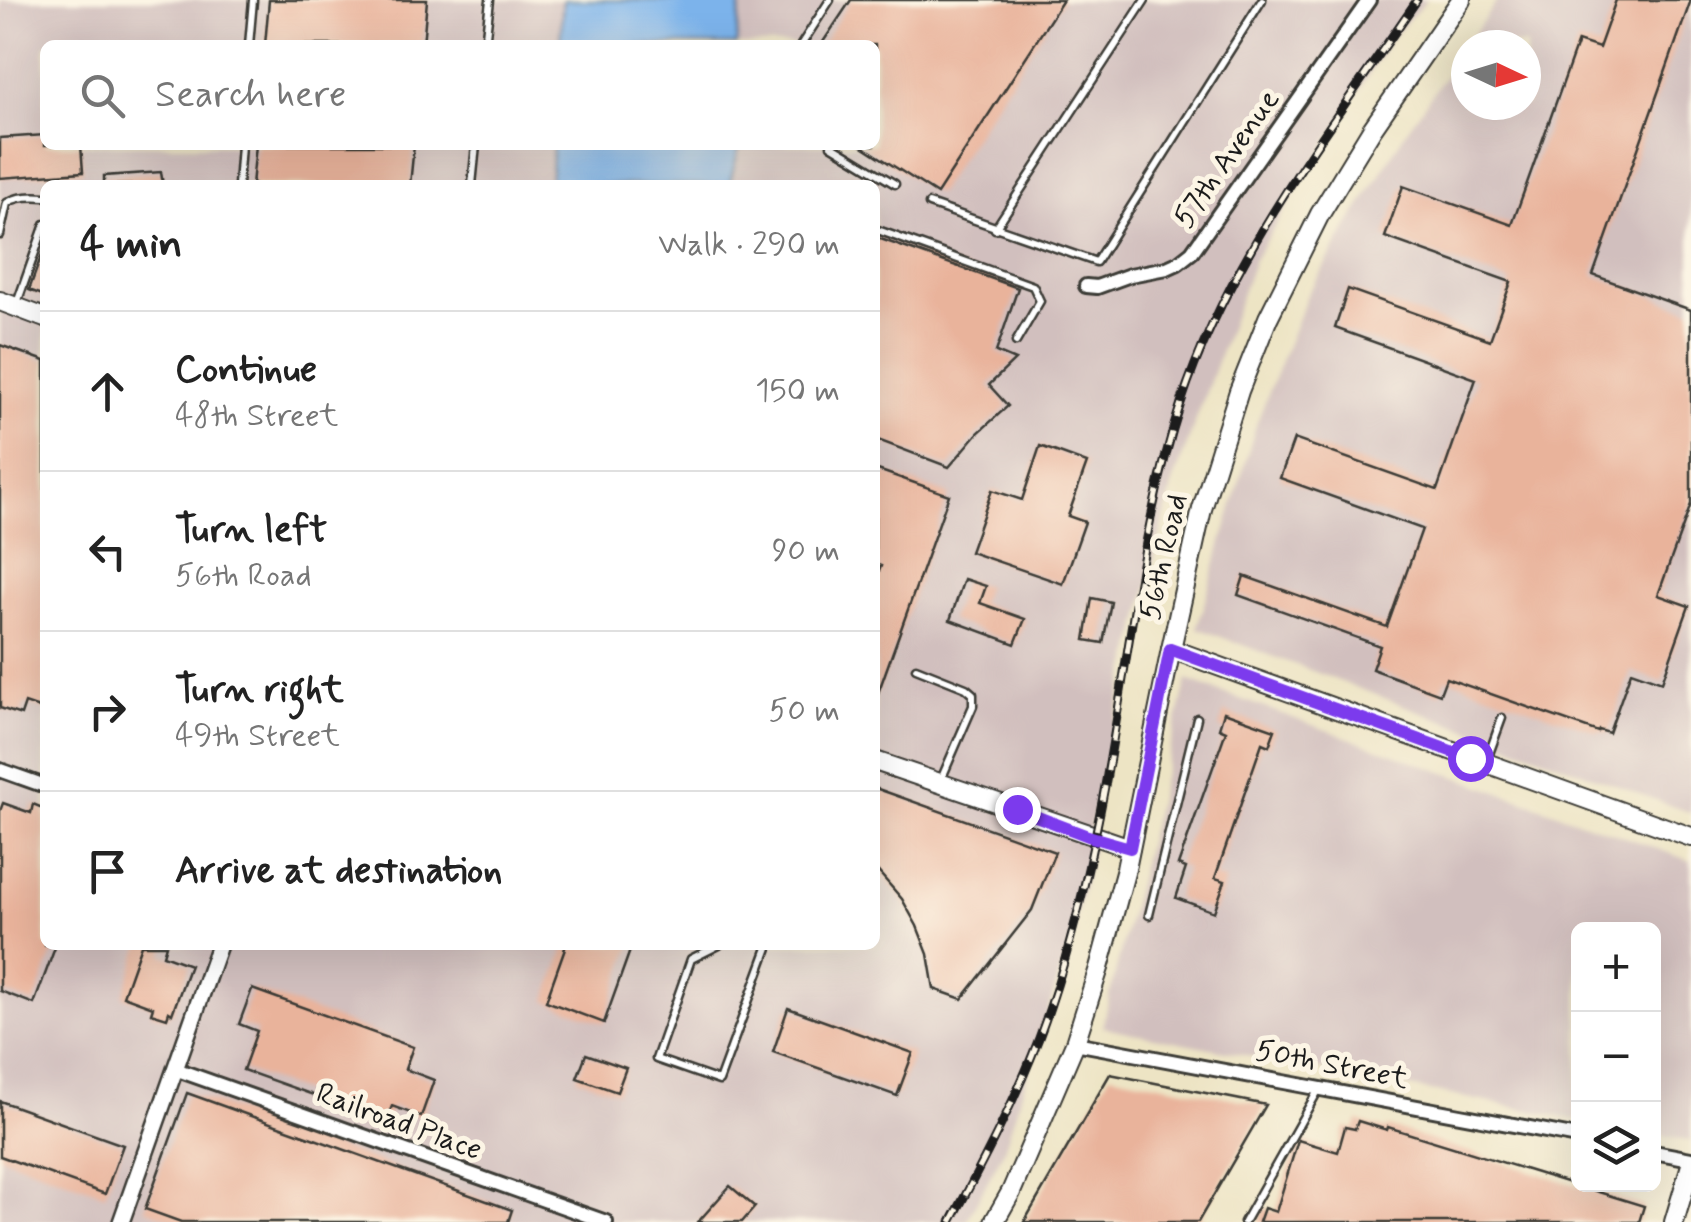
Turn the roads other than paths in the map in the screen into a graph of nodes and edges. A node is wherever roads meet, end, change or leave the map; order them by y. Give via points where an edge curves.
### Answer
1 (253, 0) edge
2 (490, 0) edge
3 (830, 0) edge
4 (1145, 0) edge
5 (1262, 0) edge
6 (1369, 0) edge
7 (1461, 0) edge
8 (249, 40) edge
9 (486, 40) edge
10 (803, 40) edge
11 (241, 150) edge
12 (476, 150) edge
13 (839, 150) edge
14 (238, 180) edge
15 (472, 180) edge
16 (895, 184) dead end
17 (40, 197) edge
18 (928, 204) dead end
19 (995, 229) junction
20 (880, 230) edge
21 (0, 235) edge
22 (40, 235) edge
23 (1086, 286) dead end
24 (8, 304) edge
25 (40, 316) edge
26 (1016, 342) dead end
27 (1170, 649) junction
28 (916, 668) dead end
29 (1198, 718) dead end
30 (1502, 718) dead end
31 (880, 763) edge
32 (1486, 764) junction
33 (0, 770) edge
34 (939, 783) junction
35 (40, 784) edge
36 (1691, 838) edge
37 (1130, 848) junction
38 (1149, 915) dead end
39 (217, 950) edge
40 (709, 950) edge
41 (767, 950) edge
42 (1076, 1043) junction
43 (175, 1068) junction
44 (1320, 1088) junction
45 (1571, 1136) edge
46 (1661, 1154) edge
47 (1691, 1162) edge
48 (120, 1222) edge
49 (606, 1222) edge
50 (994, 1222) edge
51 (1244, 1222) edge
52 (1674, 1222) edge

1 - 8 lane
2 - 9 lane
3 - 10 lane
4 - 19 lane
5 - 19 lane via 1096,262
6 - 23 street, 57th Avenue via 1192,252 1167,268
7 - 27 main road, 56th Road via 1338,183 1268,318 1214,467
11 - 14 lane
12 - 15 lane
13 - 16 lane
17 - 21 lane via 7,203
18 - 19 lane
20 - 26 lane via 1032,286 1040,301
22 - 24 lane
24 - 25 main road
27 - 32 main road
27 - 37 main road, 56th Road
28 - 34 lane via 973,694 974,706
29 - 38 lane
30 - 32 lane
31 - 34 main road
32 - 36 main road
33 - 35 street
34 - 37 main road
37 - 42 main road, 56th Road
39 - 43 street
40 - 41 lane via 691,959 656,1060 718,1081
42 - 44 street, 50th Street
42 - 50 main road, 56th Road
43 - 48 street
43 - 49 street, Railroad Place
44 - 45 street, 50th Street
44 - 51 lane
46 - 47 street
47 - 52 main road

